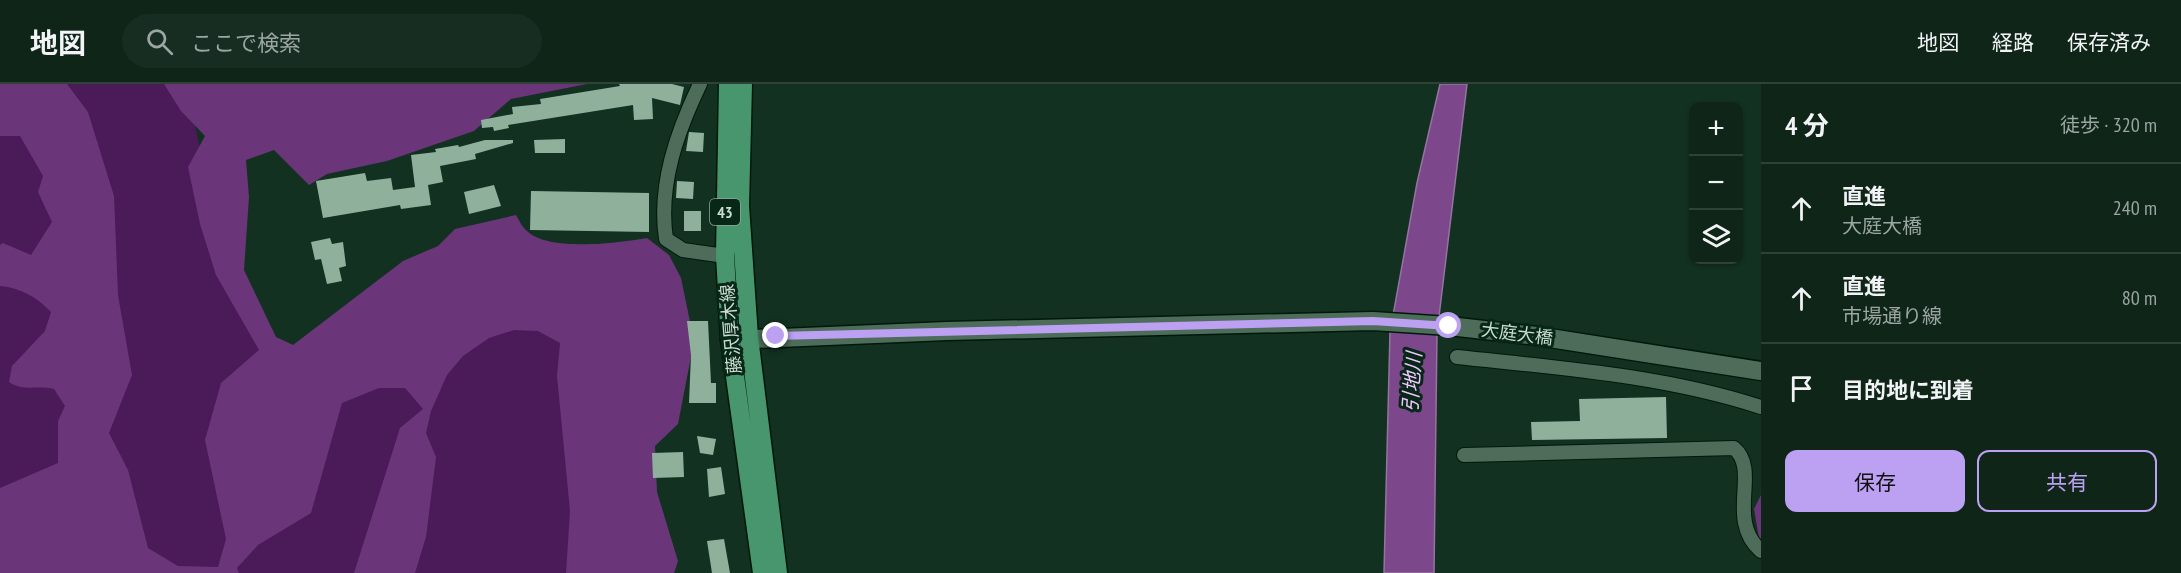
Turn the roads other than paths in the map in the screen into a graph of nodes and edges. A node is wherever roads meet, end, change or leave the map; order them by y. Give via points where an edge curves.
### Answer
1 (700, 84) edge
2 (723, 84) edge
3 (736, 85) edge
4 (725, 256) junction
5 (749, 337) junction
6 (730, 340) junction
7 (1457, 357) dead end
8 (1761, 371) edge
9 (1761, 407) edge
10 (1464, 456) dead end
11 (1761, 551) edge
12 (762, 573) edge
13 (778, 573) edge

1 - 4 street via 684,117 666,182 666,239 683,250
2 - 3 street
3 - 4 main road, 藤沢厚木線 / 43
3 - 5 main road, 藤沢厚木線 / 43
4 - 6 main road, 藤沢厚木線 / 43
5 - 6 street, 大庭大橋
5 - 8 street, 大庭大橋 via 1373,321 1537,336
5 - 13 main road, 藤沢厚木線 / 43
6 - 12 main road, 藤沢厚木線 / 43
7 - 9 street via 1706,390
10 - 11 street via 1734,448 1743,459 1745,473 1745,530

